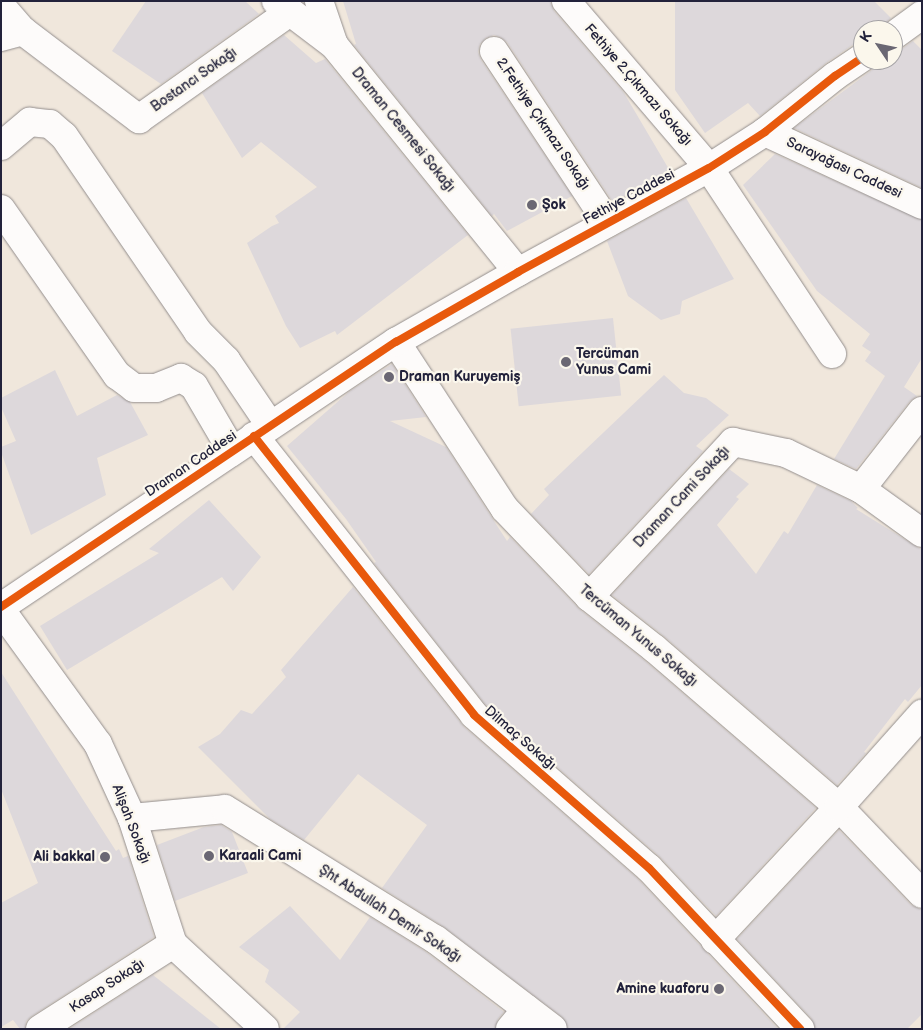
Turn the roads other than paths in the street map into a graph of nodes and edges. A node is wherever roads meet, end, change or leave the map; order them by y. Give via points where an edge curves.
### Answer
1 (319, 1) edge
2 (566, 1) edge
3 (1, 6) edge
4 (282, 7) edge
5 (922, 15) edge
6 (903, 29) edge
7 (12, 34) edge
8 (334, 45) junction
9 (494, 51) dead end
10 (853, 64) edge
11 (765, 132) junction
12 (1, 146) edge
13 (709, 168) junction
14 (922, 205) edge
15 (1, 208) edge
16 (608, 223) junction
17 (518, 272) junction
18 (396, 342) junction
19 (832, 354) dead end
20 (922, 411) edge
21 (252, 438) junction
22 (861, 489) junction
23 (922, 533) edge
24 (589, 597) junction
25 (1, 609) edge
26 (922, 714) edge
27 (839, 807) junction
28 (132, 818) junction
29 (922, 894) edge
30 (716, 940) junction
31 (173, 944) junction
32 (519, 1019) edge
33 (40, 1029) edge
34 (265, 1029) edge
35 (553, 1029) edge
36 (800, 1029) edge

1 - 8 street
2 - 13 street, Fethiye 2.Çıkmazı Sokağı
3 - 7 street
4 - 7 street, Bostancı Sokağı via 139,119
4 - 8 street, Draman Cesmesi Sokağı
5 - 6 street
8 - 17 street, Draman Cesmesi Sokağı
9 - 16 street, 2.Fethiye Çıkmazı Sokağı
10 - 11 street, Fethiye Caddesi
11 - 13 street, Fethiye Caddesi
11 - 14 street, Sarayağası Caddesi
12 - 21 street via 30,122 50,124 64,136 198,332 226,360
13 - 16 street, Fethiye Caddesi
13 - 19 street, Fethiye 2.Çıkmazı Sokağı
15 - 21 street via 117,375 134,388 156,388 181,378
16 - 17 street, Fethiye Caddesi
17 - 18 street, Fethiye Caddesi
18 - 21 street, Draman Caddesi
18 - 24 street, Tercüman Yunus Sokağı via 505,509
20 - 22 street
21 - 25 street, Draman Caddesi
21 - 30 street, Dilmaç Sokağı via 474,715 649,868
22 - 23 street, Draman Cami Sokağı
22 - 24 street, Draman Cami Sokağı via 786,453 733,442
24 - 27 street, Tercüman Yunus Sokağı via 655,649
25 - 28 street, Alişah Sokağı via 98,744
26 - 27 street
27 - 29 street, Tercüman Yunus Sokağı
27 - 30 street
28 - 31 street, Alişah Sokağı
28 - 32 street, Şht Abdullah Demir Sokağı via 225,809 435,939
30 - 36 street, Dilmaç Sokağı
31 - 33 street, Kasap Sokağı
31 - 34 street, Alişah Sokağı
32 - 35 street, Şht Abdullah Demir Sokağı

